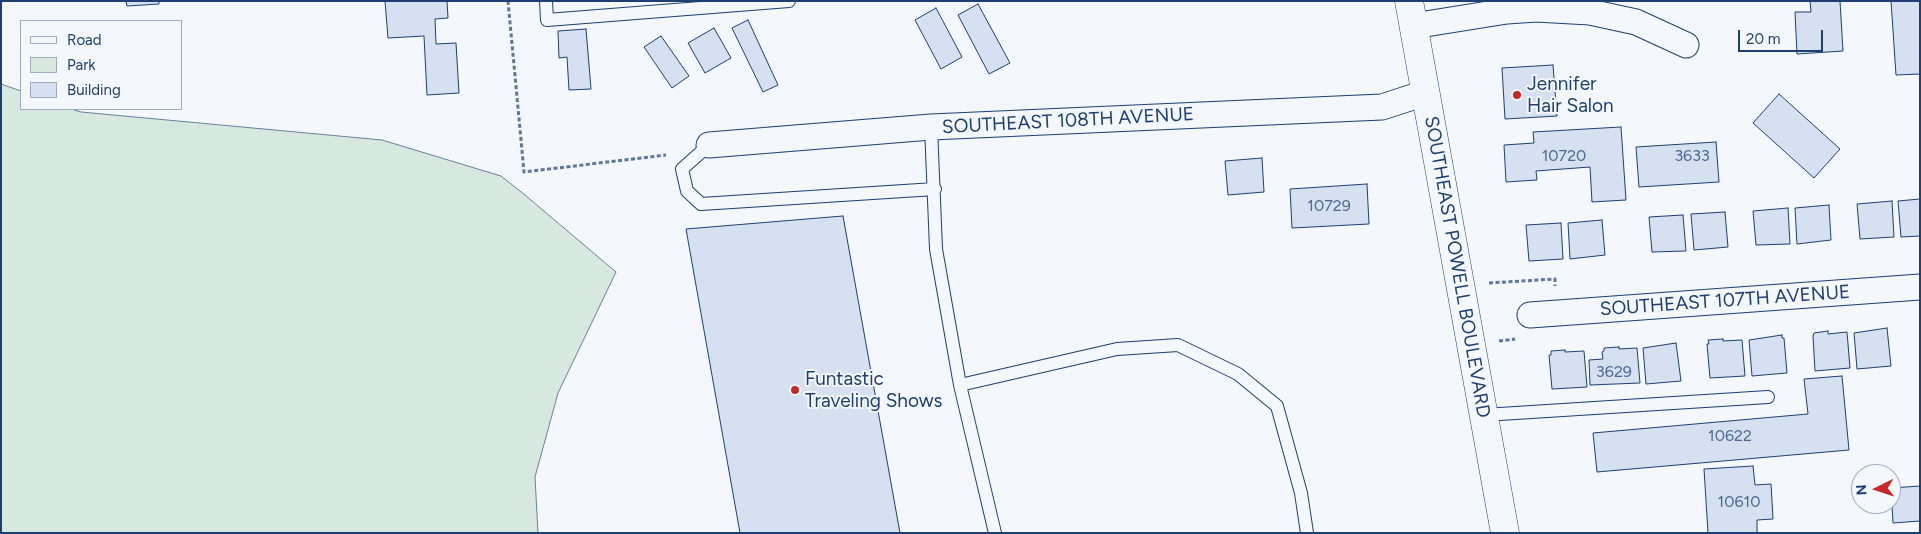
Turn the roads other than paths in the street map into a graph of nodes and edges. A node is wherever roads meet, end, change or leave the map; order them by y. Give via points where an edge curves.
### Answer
1 (546, 1) edge
2 (789, 1) edge
3 (1411, 14) edge
4 (1686, 45) dead end
5 (1425, 93) junction
6 (931, 127) junction
7 (709, 145) joint
8 (935, 189) junction
9 (1920, 287) edge
10 (1530, 315) dead end
11 (960, 385) junction
12 (1768, 397) dead end
13 (1484, 415) junction
14 (994, 533) edge
15 (1307, 533) edge
16 (1506, 533) edge

1 - 2 lane via 547,20
3 - 4 street via 1526,10 1590,12 1636,22
3 - 5 main road, SOUTHEAST POWELL BOULEVARD
5 - 6 street, SOUTHEAST 108TH AVENUE via 1382,107
5 - 13 main road, SOUTHEAST POWELL BOULEVARD
6 - 7 street, SOUTHEAST 108TH AVENUE
6 - 8 lane
7 - 8 lane via 682,169 687,191 701,204
8 - 11 lane via 936,249
9 - 10 street, SOUTHEAST 107TH AVENUE
11 - 14 lane
11 - 15 lane via 1117,350 1178,345 1238,374 1277,406 1301,493
12 - 13 lane
13 - 16 main road, SOUTHEAST POWELL BOULEVARD

